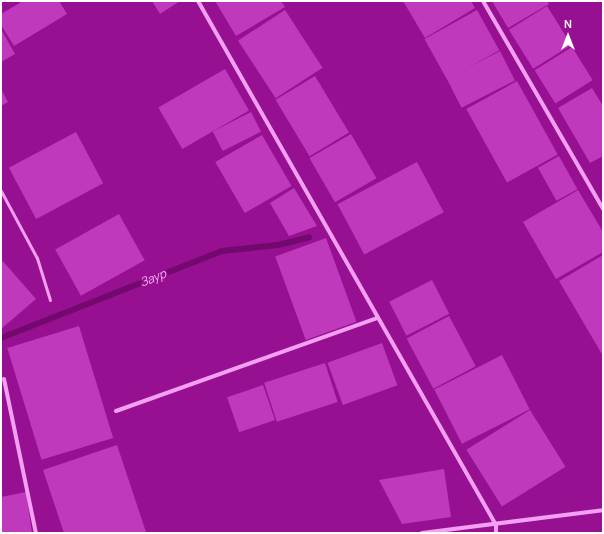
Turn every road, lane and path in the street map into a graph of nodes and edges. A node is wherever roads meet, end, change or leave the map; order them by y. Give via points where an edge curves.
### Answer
1 (198, 1) edge
2 (484, 1) edge
3 (1, 191) edge
4 (603, 209) edge
5 (50, 300) dead end
6 (377, 318) junction
7 (4, 379) dead end
8 (116, 411) dead end
9 (603, 510) edge
10 (496, 525) junction
11 (36, 533) edge
12 (422, 533) edge
13 (496, 533) edge

1 - 6 street
2 - 4 street
3 - 5 lane via 37,258
6 - 8 street
6 - 10 street
7 - 11 street
9 - 10 street
10 - 12 street
10 - 13 street

